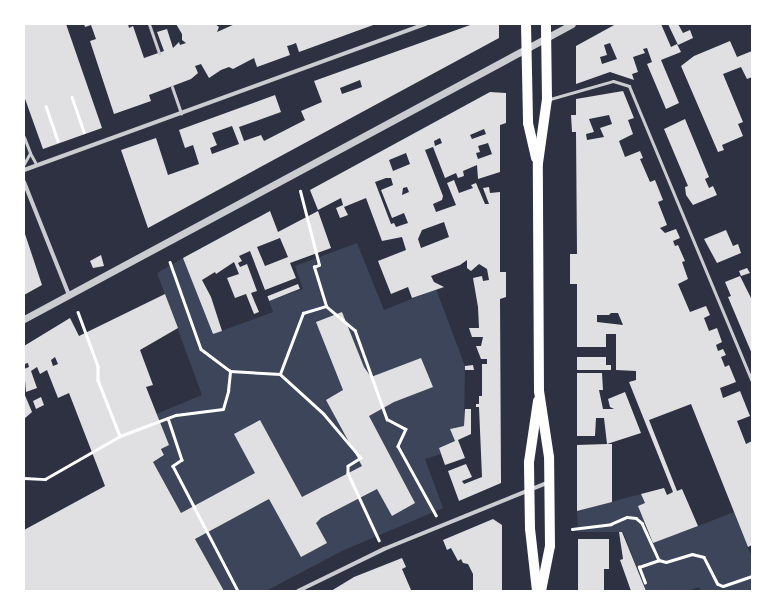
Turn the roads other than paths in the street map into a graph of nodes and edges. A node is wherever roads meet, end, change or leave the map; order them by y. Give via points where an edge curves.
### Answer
1 (149, 24) edge
2 (423, 24) edge
3 (526, 24) edge
4 (546, 24) edge
5 (572, 24) edge
6 (546, 38) junction
7 (526, 49) junction
8 (159, 53) dead end
9 (172, 87) dead end
10 (548, 99) junction
11 (181, 114) junction
12 (24, 137) edge
13 (30, 153) junction
14 (24, 164) edge
15 (36, 164) junction
16 (538, 164) junction
17 (24, 170) edge
18 (24, 182) edge
19 (68, 295) junction
20 (24, 320) edge
21 (752, 381) edge
22 (539, 391) junction
23 (549, 482) junction
24 (530, 490) junction
25 (298, 591) edge
26 (537, 591) edge
27 (541, 591) edge

1 - 8 lane
2 - 11 street
3 - 7 main road
4 - 6 main road
5 - 6 street
6 - 7 street
6 - 10 main road
7 - 16 main road via 528,123
7 - 19 street
9 - 11 lane
10 - 16 main road
10 - 21 lane via 613,81 629,86
11 - 15 street
12 - 13 lane
13 - 14 lane
13 - 15 lane
15 - 17 street
16 - 22 main road
18 - 19 street
19 - 20 street
22 - 23 main road via 550,457
22 - 24 main road via 529,455
23 - 24 street
23 - 27 main road via 550,546
24 - 25 street via 384,550
24 - 26 main road via 530,529

